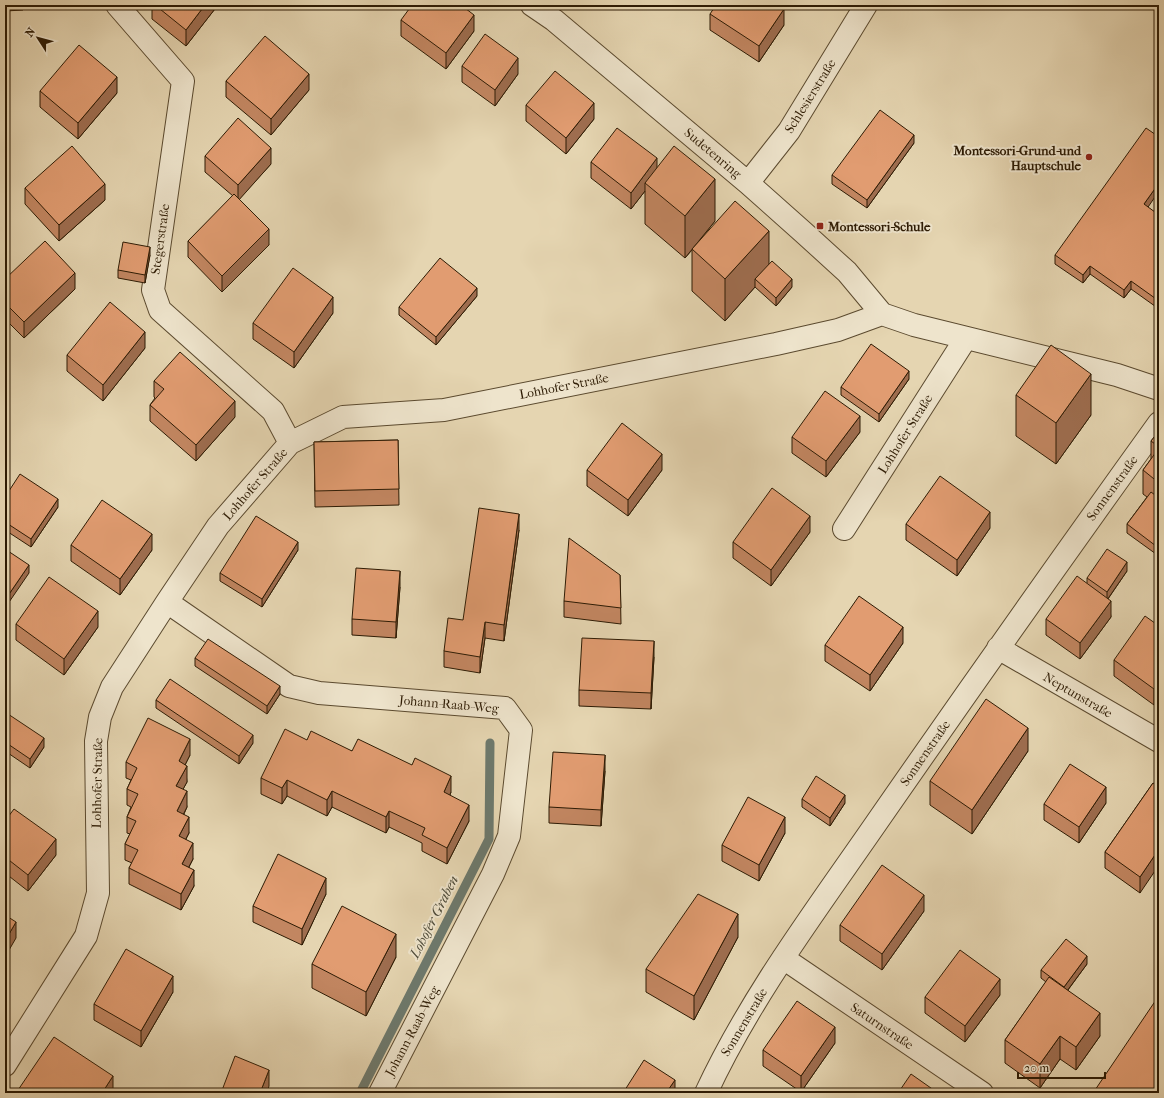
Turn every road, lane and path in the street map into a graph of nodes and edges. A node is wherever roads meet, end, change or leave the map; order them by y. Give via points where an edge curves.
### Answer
1 (117, 5) edge
2 (532, 5) edge
3 (866, 5) edge
4 (559, 12) edge
5 (748, 183) junction
6 (882, 314) junction
7 (966, 338) junction
8 (1159, 389) edge
9 (1159, 422) edge
10 (290, 443) junction
11 (844, 529) dead end
12 (167, 602) junction
13 (998, 648) junction
14 (1159, 741) edge
15 (783, 958) junction
16 (5, 1064) edge
17 (380, 1093) edge
18 (706, 1093) edge
19 (982, 1093) edge

1 - 10 street, Stegerstraße via 182,81 153,290 160,310 273,411
2 - 4 street, Sudetenring
3 - 5 street, Schlesierstraße via 789,131
4 - 5 street, Sudetenring
5 - 6 street, Sudetenring via 847,272
6 - 7 street
6 - 10 street, Lohhofer Straße via 838,330 776,344 444,410 343,418
7 - 8 street via 1117,375
7 - 11 street, Lohhofer Straße
9 - 13 street, Sonnenstraße
10 - 12 street, Lohhofer Straße via 218,526
12 - 16 street, Lohhofer Straße via 112,687 100,717 96,741 98,893 86,936
12 - 17 street, Johann-Raab-Weg via 289,686 319,693 505,708 521,730 510,836
13 - 14 street, Neptunstraße
13 - 15 street, Sonnenstraße
15 - 18 street, Sonnenstraße via 722,1058
15 - 19 street, Saturnstraße

